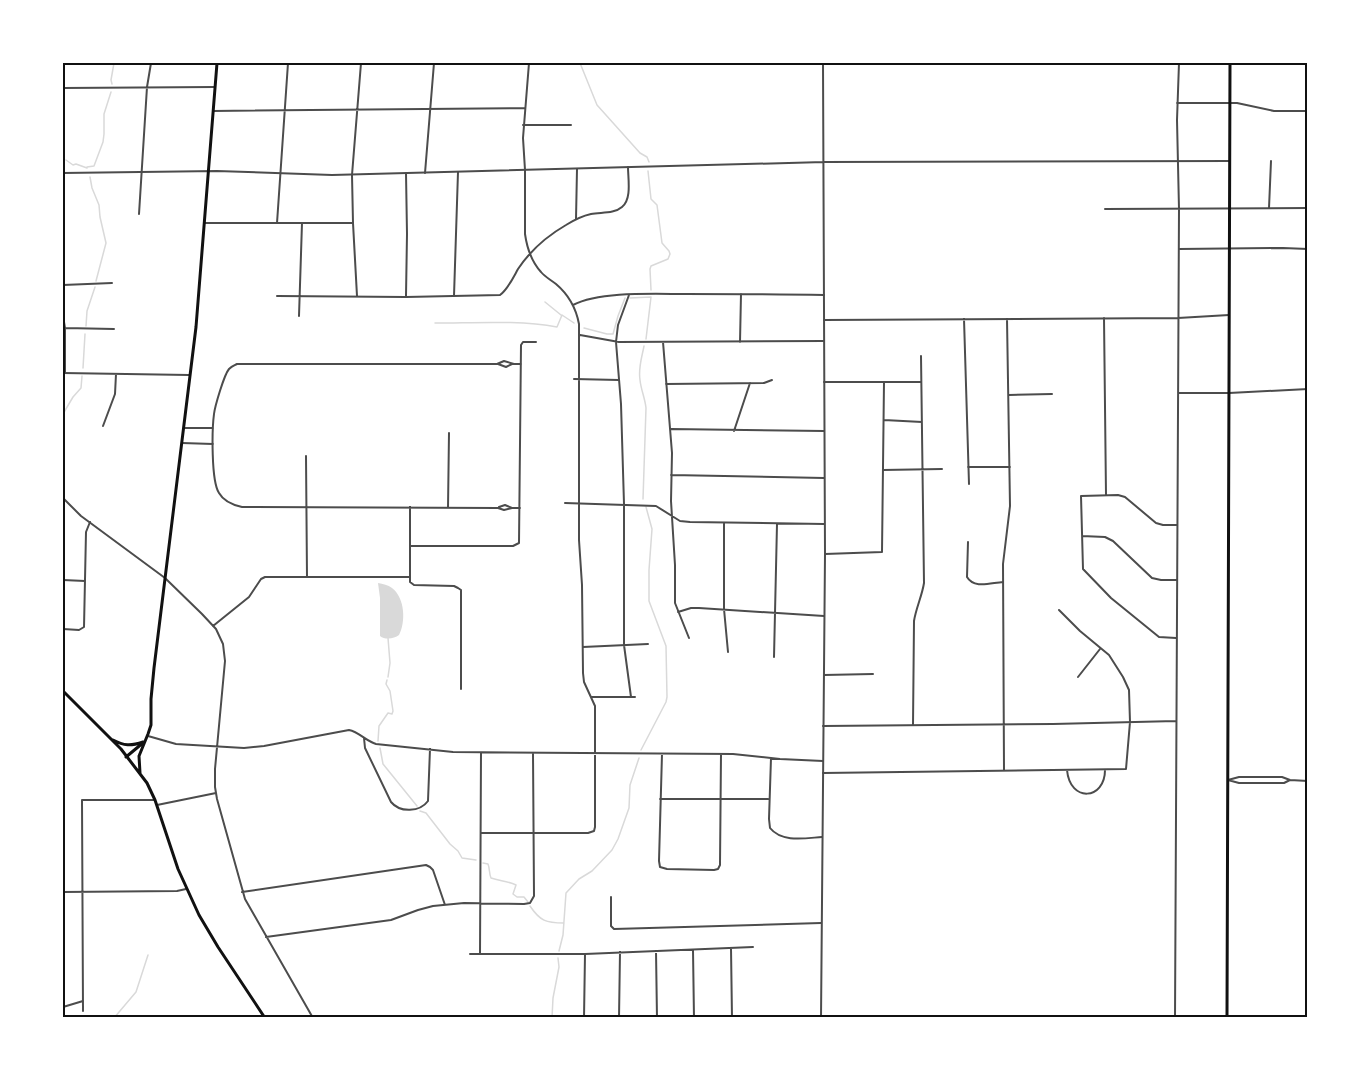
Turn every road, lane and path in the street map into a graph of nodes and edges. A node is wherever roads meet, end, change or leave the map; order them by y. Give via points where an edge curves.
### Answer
1 (151, 63) edge
2 (217, 63) edge
3 (288, 63) edge
4 (361, 63) edge
5 (434, 63) edge
6 (529, 63) edge
7 (823, 63) edge
8 (1179, 63) edge
9 (1230, 63) edge
10 (63, 87) edge
11 (147, 87) junction
12 (215, 87) junction
13 (1177, 103) junction
14 (1230, 104) junction
15 (525, 108) junction
16 (357, 109) junction
17 (430, 109) junction
18 (284, 110) junction
19 (213, 111) junction
20 (1308, 111) edge
21 (523, 125) junction
22 (571, 125) dead end
23 (1179, 161) junction
24 (1230, 161) junction
25 (1271, 161) dead end
26 (824, 162) junction
27 (628, 167) junction
28 (577, 169) junction
29 (525, 170) junction
30 (141, 172) junction
31 (208, 172) junction
32 (458, 172) junction
33 (64, 173) edge
34 (406, 173) junction
35 (425, 173) junction
36 (280, 174) junction
37 (352, 175) junction
38 (1269, 208) junction
39 (1308, 208) edge
40 (1105, 209) dead end
41 (1179, 209) junction
42 (1230, 209) junction
43 (139, 214) dead end
44 (576, 219) junction
45 (204, 223) junction
46 (276, 223) junction
47 (302, 223) junction
48 (353, 223) junction
49 (1179, 249) junction
50 (1230, 249) junction
51 (1308, 249) edge
52 (530, 255) junction
53 (63, 272) edge
54 (112, 284) dead end
55 (63, 285) edge
56 (741, 294) junction
57 (629, 295) junction
58 (824, 295) junction
59 (277, 296) dead end
60 (299, 296) junction
61 (357, 296) junction
62 (454, 296) junction
63 (406, 297) junction
64 (573, 305) junction
65 (1229, 315) junction
66 (63, 316) edge
67 (299, 316) dead end
68 (1104, 318) junction
69 (1178, 318) junction
70 (964, 319) junction
71 (1007, 319) junction
72 (824, 320) junction
73 (65, 328) junction
74 (114, 329) dead end
75 (580, 335) junction
76 (824, 341) junction
77 (536, 342) dead end
78 (616, 342) junction
79 (663, 342) junction
80 (740, 342) junction
81 (921, 356) dead end
82 (497, 363) junction
83 (514, 364) junction
84 (520, 364) junction
85 (64, 373) edge
86 (117, 373) junction
87 (190, 375) junction
88 (574, 380) dead end
89 (580, 380) junction
90 (620, 380) junction
91 (772, 380) dead end
92 (824, 382) junction
93 (884, 382) junction
94 (921, 382) junction
95 (750, 383) junction
96 (666, 384) junction
97 (1308, 389) edge
98 (1178, 393) junction
99 (1229, 393) junction
100 (1052, 394) dead end
101 (1009, 395) junction
102 (884, 420) junction
103 (922, 422) junction
104 (103, 426) dead end
105 (184, 428) junction
106 (213, 428) junction
107 (671, 429) junction
108 (734, 431) junction
109 (824, 431) junction
110 (449, 433) dead end
111 (182, 443) junction
112 (213, 444) junction
113 (306, 456) dead end
114 (969, 467) junction
115 (1010, 467) junction
116 (942, 469) dead end
117 (883, 470) junction
118 (923, 470) junction
119 (671, 475) junction
120 (824, 478) junction
121 (969, 484) dead end
122 (1106, 495) junction
123 (63, 498) edge
124 (1137, 498) dead end
125 (1133, 502) junction
126 (566, 503) dead end
127 (580, 503) junction
128 (624, 504) junction
129 (307, 507) junction
130 (410, 507) junction
131 (448, 508) junction
132 (498, 508) junction
133 (513, 508) junction
134 (520, 508) junction
135 (672, 516) junction
136 (90, 522) junction
137 (723, 523) junction
138 (777, 524) junction
139 (824, 524) junction
140 (1177, 525) junction
141 (1082, 536) junction
142 (968, 542) dead end
143 (410, 546) junction
144 (825, 554) junction
145 (307, 577) junction
146 (410, 577) junction
147 (165, 578) junction
148 (63, 580) edge
149 (85, 580) junction
150 (1177, 580) junction
151 (1003, 582) junction
152 (724, 609) junction
153 (1059, 610) dead end
154 (678, 612) junction
155 (775, 613) junction
156 (824, 616) junction
157 (213, 626) junction
158 (63, 629) edge
159 (689, 638) dead end
160 (1176, 638) junction
161 (648, 644) dead end
162 (624, 645) junction
163 (583, 647) junction
164 (1100, 648) junction
165 (728, 652) dead end
166 (774, 657) dead end
167 (873, 674) dead end
168 (824, 675) junction
169 (1078, 677) dead end
170 (461, 689) dead end
171 (63, 691) edge
172 (591, 697) junction
173 (1176, 721) junction
174 (1130, 722) junction
175 (1005, 724) junction
176 (913, 725) junction
177 (823, 726) junction
178 (148, 736) junction
179 (108, 737) junction
180 (364, 738) junction
181 (145, 741) junction
182 (217, 747) junction
183 (430, 749) junction
184 (481, 753) junction
185 (533, 753) junction
186 (595, 753) junction
187 (662, 754) junction
188 (721, 754) junction
189 (126, 757) junction
190 (771, 758) junction
191 (823, 761) junction
192 (1067, 770) junction
193 (1105, 770) junction
194 (1004, 771) junction
195 (140, 773) junction
196 (823, 773) junction
197 (1228, 780) junction
198 (1290, 780) junction
199 (1308, 781) edge
200 (216, 793) junction
201 (720, 798) junction
202 (660, 799) junction
203 (769, 799) junction
204 (155, 800) junction
205 (157, 805) junction
206 (481, 832) junction
207 (533, 833) junction
208 (822, 837) junction
209 (186, 889) junction
210 (63, 892) edge
211 (82, 892) junction
212 (242, 892) junction
213 (611, 897) dead end
214 (481, 903) junction
215 (445, 905) junction
216 (822, 922) junction
217 (266, 937) junction
218 (753, 947) dead end
219 (731, 948) junction
220 (693, 950) junction
221 (656, 951) junction
222 (620, 952) junction
223 (470, 954) dead end
224 (480, 954) junction
225 (585, 954) junction
226 (83, 1001) junction
227 (63, 1007) edge
228 (83, 1011) dead end
229 (265, 1018) edge
230 (313, 1018) edge
231 (584, 1018) edge
232 (619, 1018) edge
233 (657, 1018) edge
234 (694, 1018) edge
235 (732, 1018) edge
236 (821, 1018) edge
237 (1176, 1018) edge
238 (1227, 1018) edge

1 - 11 street
2 - 12 main road
3 - 18 street
4 - 16 street
5 - 17 street
6 - 15 street
7 - 26 street
8 - 13 street
9 - 14 main road
10 - 11 street
11 - 12 street
11 - 30 street
12 - 19 main road
13 - 14 street
13 - 23 street
14 - 20 street via 1274,111
14 - 24 main road
15 - 17 street
15 - 21 street
16 - 17 street
16 - 18 street
16 - 37 street
17 - 35 street
18 - 19 street
18 - 36 street
19 - 31 main road
21 - 22 street
21 - 29 street
23 - 24 street
23 - 26 street
23 - 41 street
24 - 42 main road
25 - 38 street
26 - 27 street
26 - 58 street
27 - 28 street
27 - 44 street via 628,197 624,205
28 - 29 street
28 - 44 street
29 - 32 street
29 - 52 street via 525,234
30 - 31 street
30 - 33 street
30 - 43 street
31 - 36 street
31 - 45 main road
32 - 35 street
32 - 62 street
33 - 53 street
34 - 35 street
34 - 37 street
34 - 63 street
36 - 37 street
36 - 46 street
37 - 48 street
38 - 39 street
38 - 42 street
40 - 41 street
41 - 42 street
41 - 49 street
42 - 50 main road
44 - 52 street
45 - 46 street
45 - 87 main road
46 - 47 street
47 - 48 street
47 - 60 street
48 - 61 street
49 - 50 street
49 - 69 street
50 - 51 street
50 - 65 main road
52 - 62 street via 500,295
52 - 64 street via 541,273
54 - 55 street
56 - 57 street
56 - 58 street
56 - 80 street
57 - 64 street via 591,298
57 - 78 street
58 - 72 street
59 - 60 street
60 - 61 street
60 - 67 street
61 - 63 street
62 - 63 street
64 - 75 street
65 - 69 street
65 - 99 main road
66 - 73 street
68 - 69 street
68 - 71 street
68 - 122 street
69 - 98 street
70 - 71 street
70 - 72 street
70 - 114 street
71 - 101 street
72 - 76 street
73 - 74 street
73 - 85 street
75 - 78 street
75 - 89 street
76 - 80 street
76 - 92 street
77 - 84 street via 521,343
78 - 79 street
78 - 90 street
79 - 80 street
79 - 96 street
81 - 94 street
82 - 83 street via 506,367
82 - 83 street via 506,360
82 - 106 street via 239,363 226,374
83 - 84 street
84 - 134 street
85 - 86 street
86 - 87 street
86 - 104 street via 116,394
87 - 105 main road
88 - 89 street
89 - 90 street
89 - 127 street
90 - 128 street
91 - 95 street
92 - 93 street
92 - 109 street
93 - 94 street
93 - 102 street
94 - 103 street
95 - 96 street
95 - 108 street
96 - 107 street
97 - 99 street
98 - 99 street
98 - 140 street
99 - 197 main road
100 - 101 street
101 - 115 street
102 - 103 street
102 - 117 street
103 - 118 street
105 - 106 street
105 - 111 main road
106 - 112 street
107 - 108 street
107 - 119 street
108 - 109 street
109 - 120 street
110 - 131 street
111 - 112 street
111 - 147 main road
112 - 129 street via 214,480 226,501 242,507
113 - 129 street
114 - 115 street
114 - 121 street
115 - 151 street
116 - 118 street
117 - 118 street
117 - 144 street via 882,552
118 - 176 street via 924,583 914,621
119 - 120 street
119 - 135 street
120 - 139 street
122 - 125 street via 1122,496
122 - 141 street via 1081,496
123 - 136 street
124 - 125 street
125 - 140 street via 1156,523
126 - 127 street
127 - 128 street
127 - 163 street
128 - 135 street via 656,506
128 - 162 street
129 - 130 street
129 - 145 street
130 - 131 street
130 - 143 street
131 - 132 street
132 - 133 street
132 - 133 street
133 - 134 street
134 - 143 street via 520,539 516,545
135 - 137 street via 680,521
135 - 154 street
136 - 147 street
136 - 149 street via 86,532
137 - 138 street
137 - 152 street
138 - 139 street
138 - 155 street
139 - 144 street
140 - 150 street
141 - 150 street via 1105,537 1152,578
141 - 160 street via 1082,565 1087,575 1159,637
142 - 151 street via 967,577 971,584
143 - 146 street
144 - 156 street
145 - 146 street
145 - 157 street via 264,578 250,596
146 - 170 street via 416,586 452,586 461,590
147 - 157 street
147 - 178 main road
148 - 149 street
149 - 158 street via 84,625 79,630
150 - 160 street
151 - 175 street
152 - 154 street via 691,608
152 - 155 street
152 - 165 street
153 - 164 street
154 - 159 street
155 - 156 street
155 - 166 street
156 - 168 street
157 - 182 street via 225,656
160 - 173 street
161 - 162 street
162 - 163 street
162 - 172 street via 633,697
163 - 172 street via 584,682
164 - 169 street
164 - 174 street via 1123,677
167 - 168 street
168 - 177 street
171 - 179 main road
172 - 186 street via 595,706
173 - 174 street
173 - 237 street
174 - 175 street
174 - 193 street via 1126,769
175 - 176 street
175 - 194 street
176 - 177 street
177 - 191 street
178 - 181 main road
178 - 182 street via 176,744
179 - 181 main road via 125,745
179 - 189 main road
180 - 182 street via 346,730 257,747
180 - 183 street via 376,744
180 - 183 street via 365,748 392,802 402,810 425,806 428,801
181 - 189 main road
181 - 195 main road via 139,756
182 - 200 street
183 - 184 street
184 - 185 street
184 - 206 street
185 - 186 street
185 - 207 street
186 - 187 street
186 - 207 street via 594,831
187 - 188 street
187 - 202 street
188 - 190 street
188 - 201 street
189 - 195 main road
190 - 191 street
190 - 203 street
191 - 196 street
192 - 193 street
192 - 193 street via 1072,788 1084,794 1100,787
192 - 194 street
194 - 196 street
195 - 204 main road
196 - 208 street
197 - 198 street
197 - 198 street
197 - 238 main road
198 - 199 street
200 - 205 street
200 - 212 street
201 - 202 street
201 - 202 street via 719,868 714,870 660,867
201 - 203 street
203 - 208 street via 771,830 792,838
204 - 205 main road
204 - 211 street via 82,800
205 - 209 main road
206 - 207 street
206 - 214 street
207 - 214 street via 531,902
208 - 216 street
209 - 211 street
209 - 229 main road via 210,934
210 - 211 street
211 - 226 street
212 - 215 street via 426,865 433,870
212 - 217 street
213 - 216 street via 612,928
214 - 215 street
214 - 224 street
215 - 217 street via 425,907 391,920
216 - 236 street
217 - 230 street
218 - 219 street
219 - 220 street
219 - 235 street
220 - 221 street
220 - 234 street
221 - 222 street
221 - 233 street
222 - 225 street
222 - 232 street
223 - 224 street
224 - 225 street
225 - 231 street
226 - 227 street
226 - 228 street

